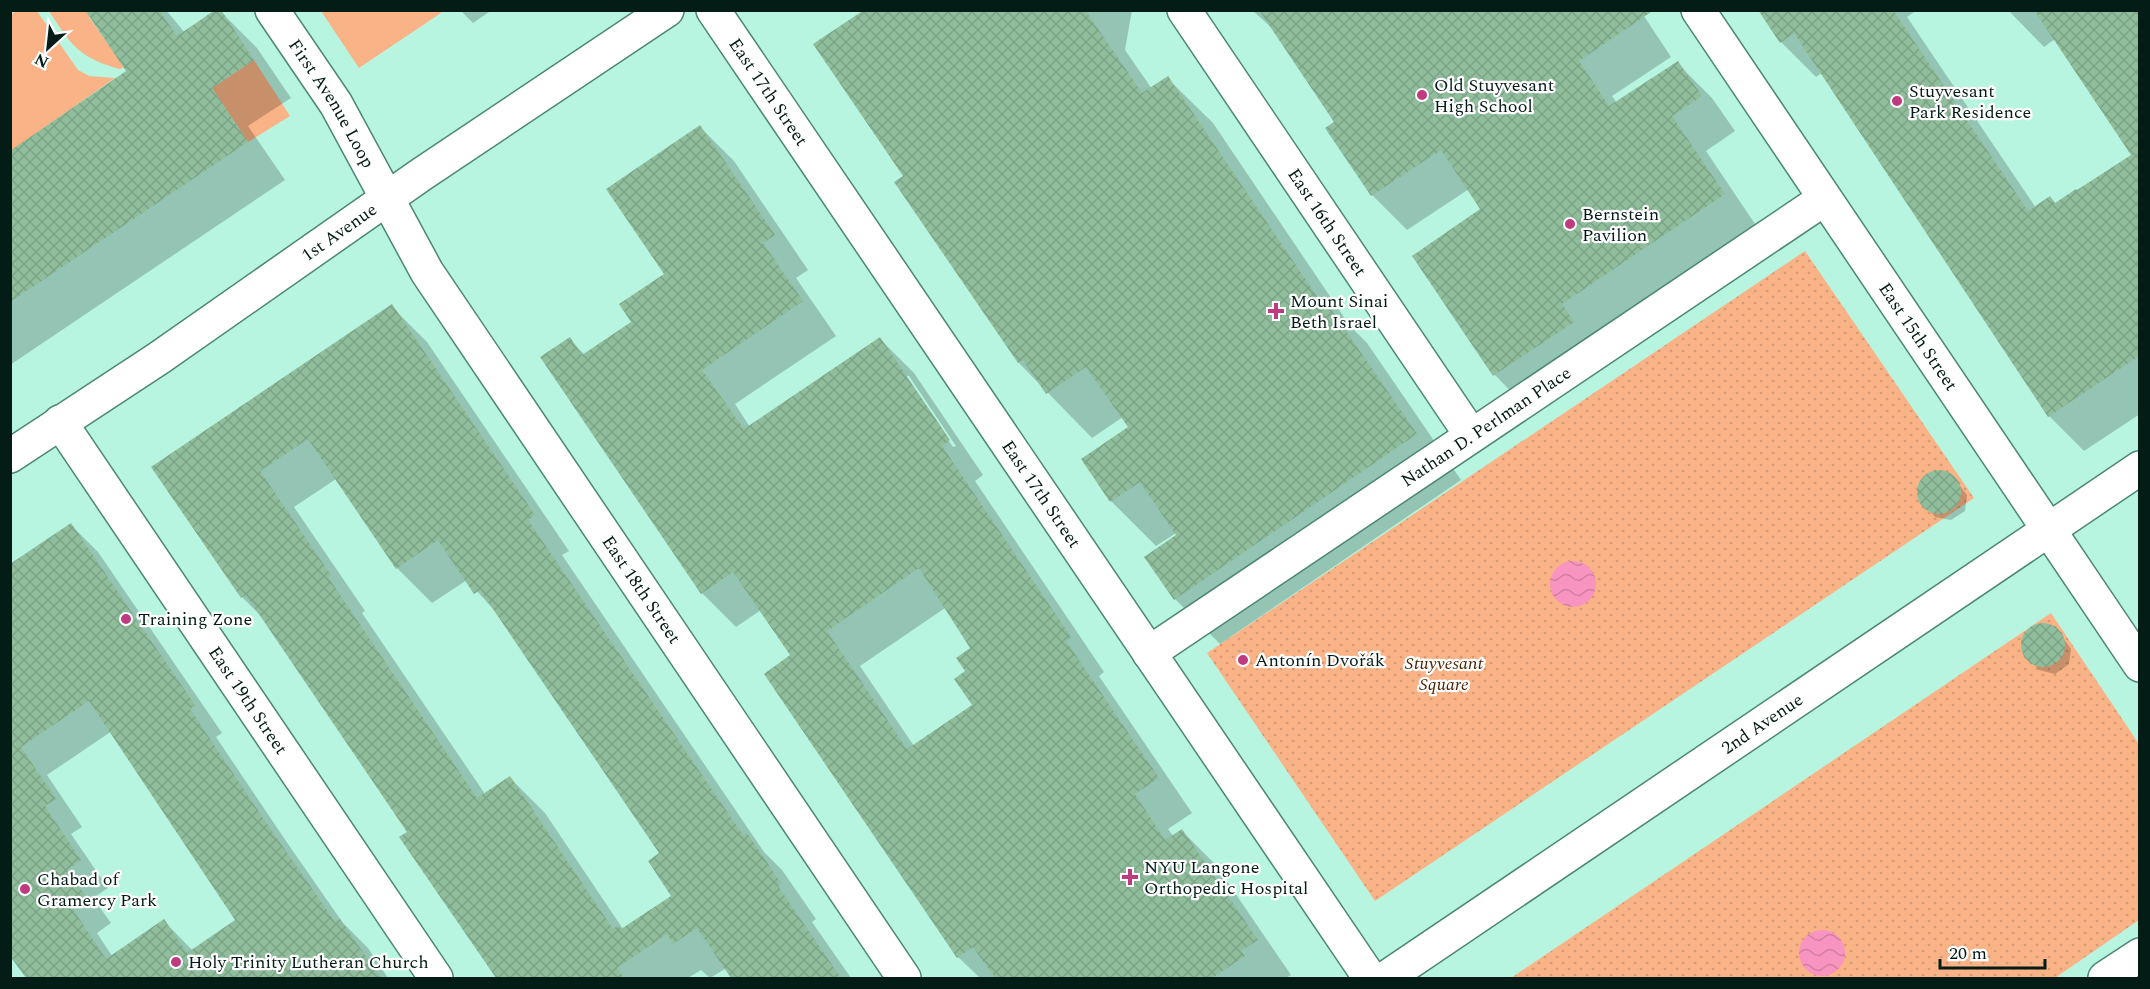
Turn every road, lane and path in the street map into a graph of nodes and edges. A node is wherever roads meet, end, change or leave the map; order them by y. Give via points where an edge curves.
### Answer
1 (272, 10) edge
2 (667, 10) edge
3 (713, 10) edge
4 (1184, 10) edge
5 (1698, 10) edge
6 (386, 199) junction
7 (1824, 199) junction
8 (60, 422) junction
9 (1471, 435) junction
10 (10, 456) edge
11 (2139, 468) edge
12 (2049, 530) junction
13 (1149, 653) junction
14 (2139, 665) edge
15 (2139, 955) edge
16 (436, 978) edge
17 (904, 978) edge
18 (1370, 978) edge
19 (1386, 978) edge
20 (2105, 978) edge

1 - 6 street, First Avenue Loop via 336,104
2 - 6 street, 1st Avenue
3 - 13 street, East 17th Street
4 - 9 street, East 16th Street
5 - 7 street, East 15th Street
6 - 8 street, 1st Avenue via 159,358
6 - 17 street, East 18th Street via 427,272
7 - 9 street, Nathan D. Perlman Place
7 - 12 street, East 15th Street
8 - 10 street, 1st Avenue
8 - 16 street, East 19th Street
9 - 13 street, Nathan D. Perlman Place
11 - 12 street, 2nd Avenue
12 - 14 street, East 15th Street
12 - 19 street, 2nd Avenue
13 - 18 street, East 17th Street
15 - 20 street

